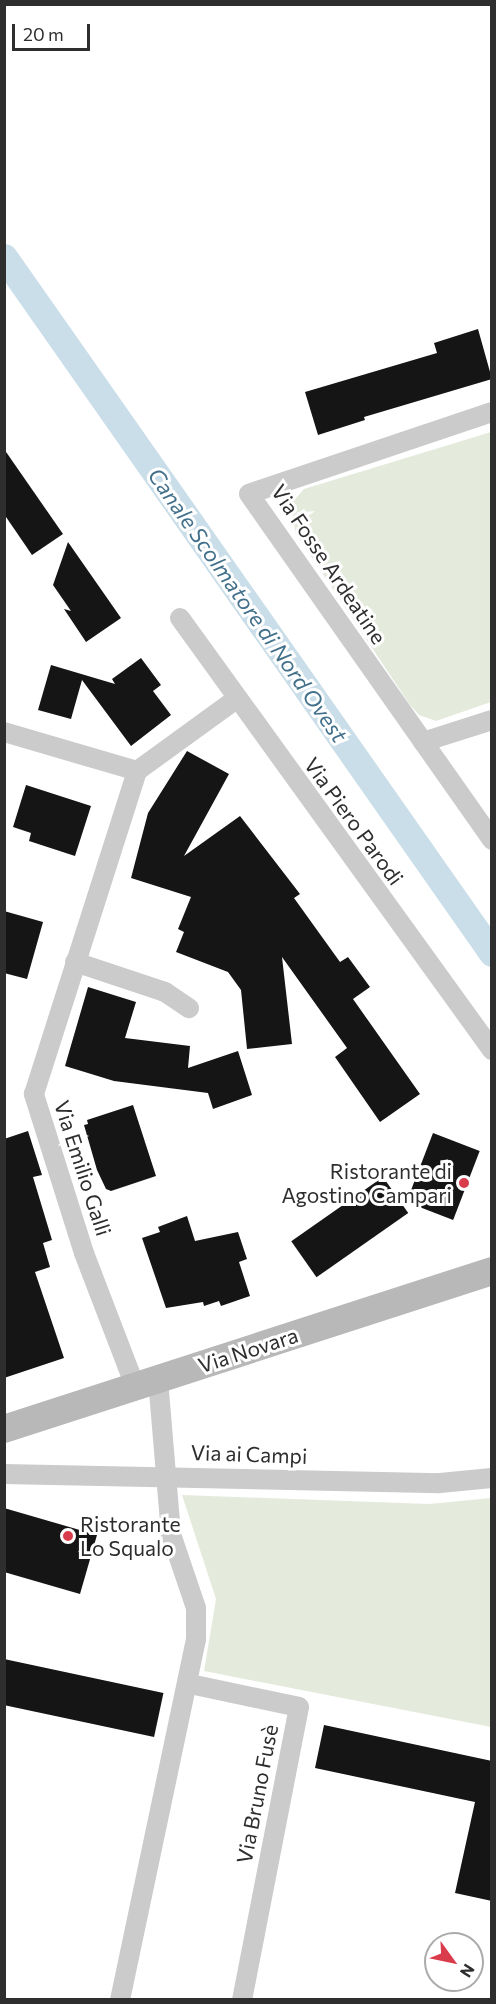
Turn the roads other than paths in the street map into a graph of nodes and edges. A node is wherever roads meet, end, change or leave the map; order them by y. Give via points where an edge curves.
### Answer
1 (492, 412) edge
2 (180, 618) dead end
3 (236, 699) junction
4 (492, 720) edge
5 (4, 732) edge
6 (423, 742) junction
7 (137, 771) junction
8 (492, 840) edge
9 (75, 962) junction
10 (189, 1008) dead end
11 (492, 1050) edge
12 (492, 1271) edge
13 (146, 1382) junction
14 (4, 1429) edge
15 (4, 1474) edge
16 (164, 1475) junction
17 (492, 1478) edge
18 (190, 1684) junction
19 (120, 2000) edge
20 (242, 2000) edge

1 - 6 street, Via Fosse Ardeatine via 249,494
2 - 3 street, Via Piero Parodi
3 - 7 street
3 - 11 street, Via Piero Parodi
4 - 6 street
5 - 7 street
6 - 8 street, Via Fosse Ardeatine
7 - 9 street, Via Emilio Galli
9 - 10 street via 165,992
9 - 13 street, Via Emilio Galli via 34,1094 84,1253
12 - 13 street, Via Novara
13 - 14 street, Via Novara
13 - 16 street
15 - 16 street, Via ai Campi
16 - 17 street, Via ai Campi via 440,1483
16 - 18 street via 171,1534 196,1608
18 - 19 street
18 - 20 street, Via Bruno Fusè via 299,1707

